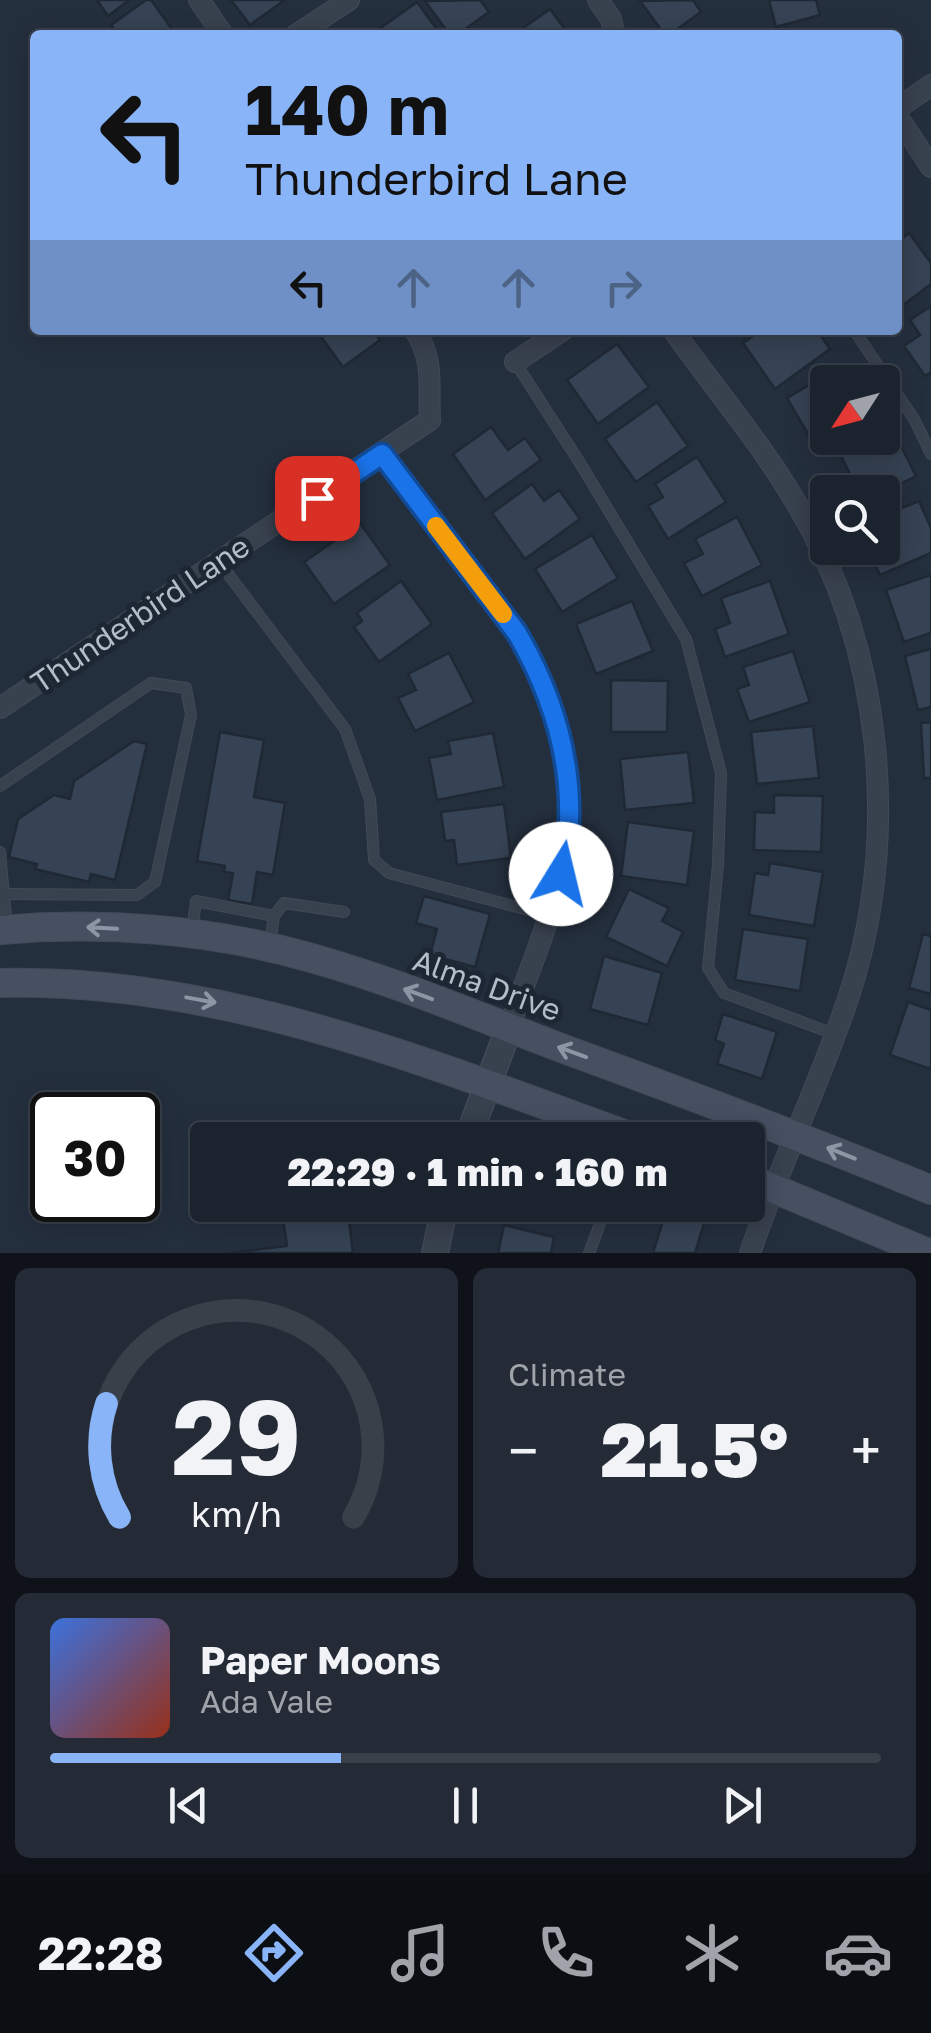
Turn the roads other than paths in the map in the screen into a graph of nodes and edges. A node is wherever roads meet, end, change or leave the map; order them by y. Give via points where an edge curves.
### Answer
1 (199, 0) edge
2 (349, 0) edge
3 (598, 0) edge
4 (220, 30) edge
5 (304, 30) edge
6 (614, 30) edge
7 (931, 85) edge
8 (902, 105) edge
9 (902, 123) edge
10 (931, 167) edge
11 (419, 335) edge
12 (556, 335) edge
13 (677, 335) edge
14 (857, 335) edge
15 (515, 362) joint
16 (382, 454) junction
17 (931, 454) edge
18 (219, 562) junction
19 (0, 708) edge
20 (0, 786) edge
21 (0, 852) edge
22 (4, 894) junction
23 (344, 912) dead end
24 (547, 915) junction
25 (274, 916) junction
26 (4, 929) edge
27 (192, 934) junction
28 (269, 949) junction
29 (0, 983) edge
30 (509, 1028) junction
31 (834, 1034) junction
32 (486, 1084) junction
33 (473, 1122) edge
34 (589, 1122) edge
35 (796, 1134) junction
36 (765, 1185) edge
37 (774, 1188) junction
38 (931, 1190) edge
39 (441, 1222) edge
40 (601, 1222) edge
41 (919, 1251) edge
42 (435, 1253) edge
43 (589, 1253) edge
44 (750, 1253) edge

1 - 4 street
2 - 5 street
3 - 6 street
7 - 8 street
9 - 10 street
11 - 16 street, Thunderbird Lane via 432,371 430,420
12 - 15 street
13 - 31 street via 792,496 833,572 852,631 879,779 876,851 868,923
14 - 17 lane
15 - 31 lane via 686,639 721,773 708,968 724,994
16 - 18 street, Thunderbird Lane
16 - 24 street via 517,633 557,720 569,821
18 - 19 street, Thunderbird Lane
18 - 24 lane via 345,729 370,799 374,860 389,873
20 - 22 lane via 151,683 186,688 191,715 155,882 137,895
21 - 22 lane
22 - 26 lane
23 - 25 lane via 284,902
24 - 30 street
25 - 27 lane via 196,901
25 - 28 lane
27 -> 26 main road, Alma Drive
27 - 28 main road, Alma Drive
30 -> 28 main road, Alma Drive
29 -> 32 main road via 61,981 232,1005 320,1027
30 - 32 street
35 -> 30 main road, Alma Drive
31 - 35 street
32 - 33 street
32 - 34 main road
35 - 37 street
38 -> 35 main road, Alma Drive
36 - 37 main road
37 - 41 main road
37 - 44 street
39 - 42 street
40 - 43 lane

